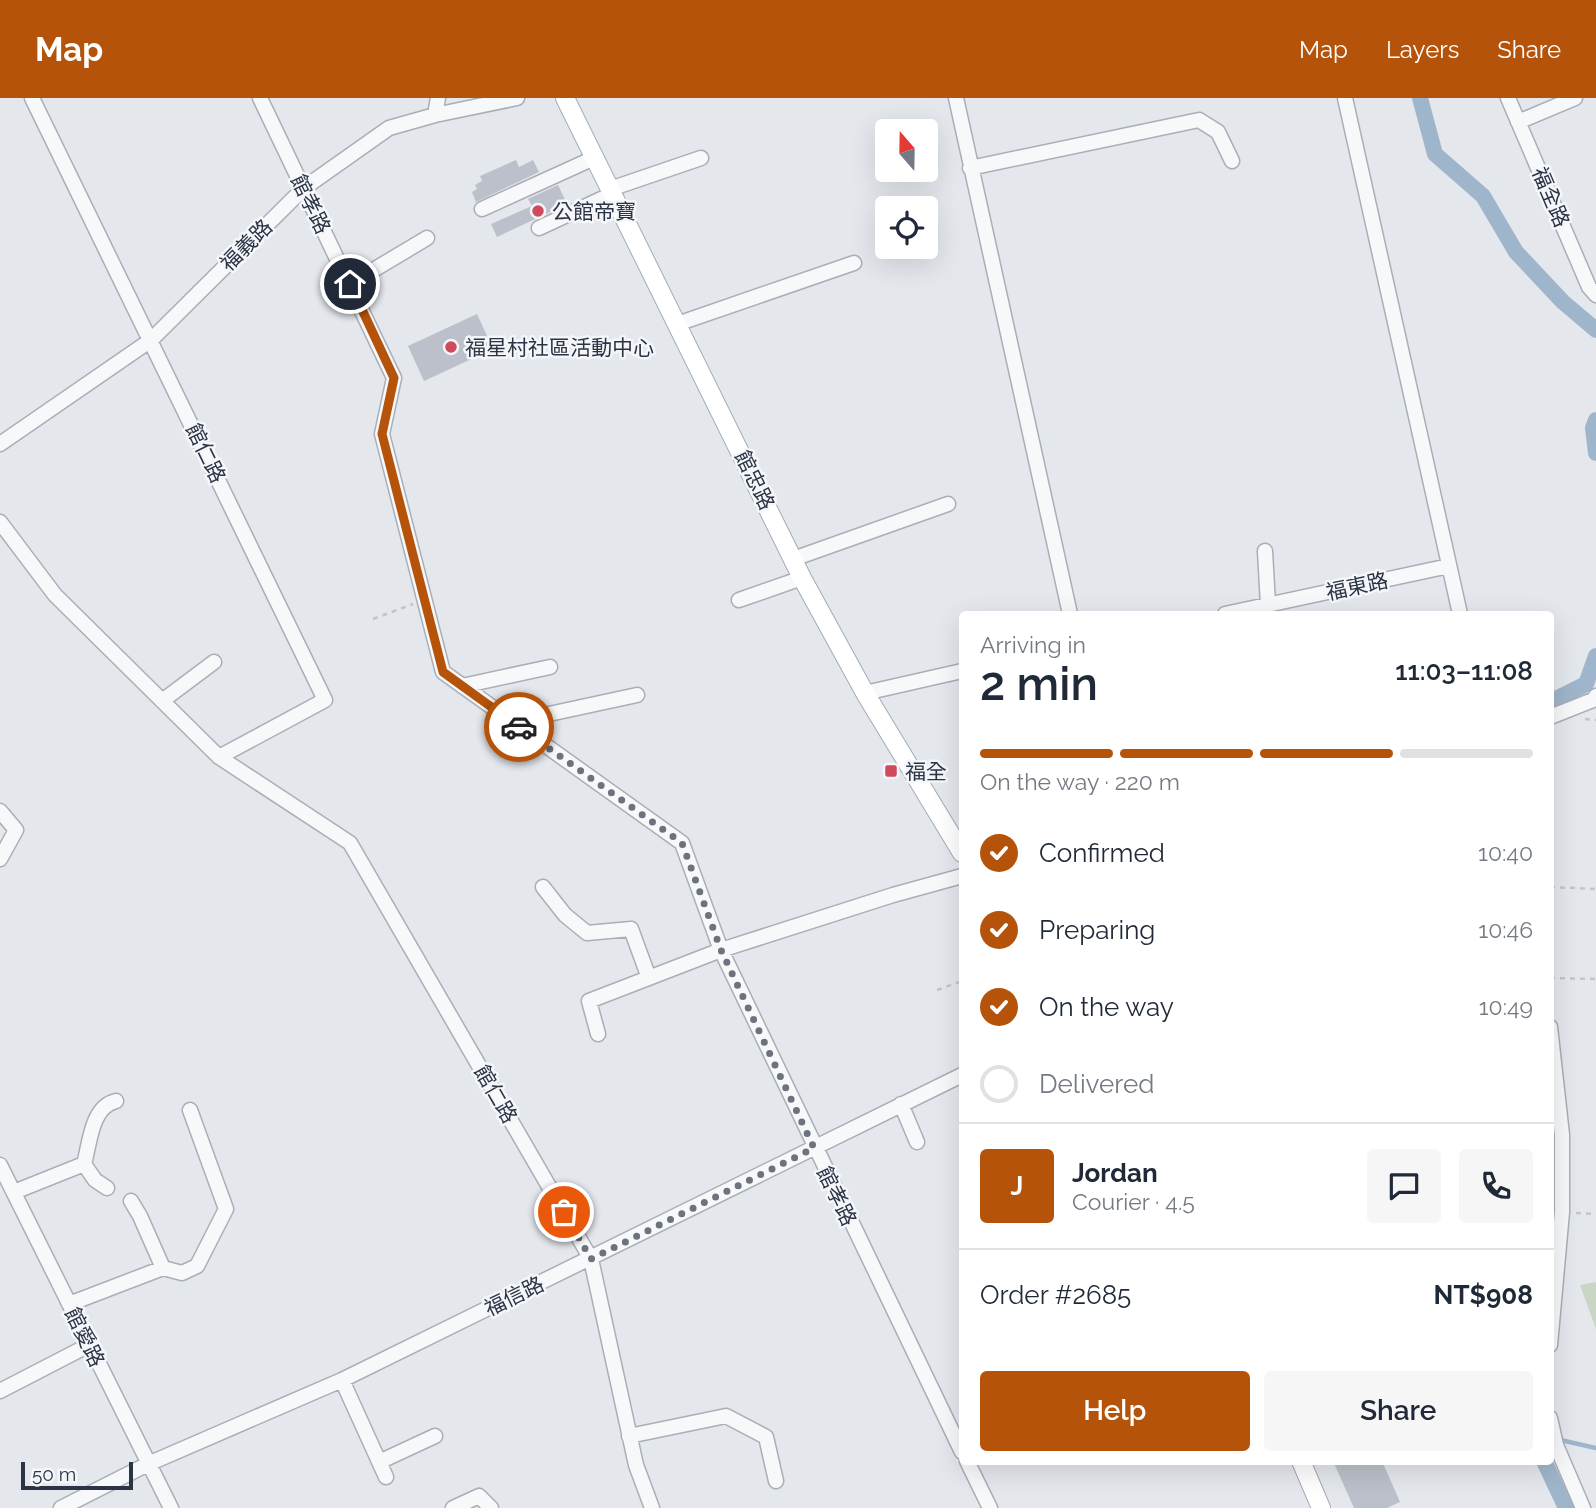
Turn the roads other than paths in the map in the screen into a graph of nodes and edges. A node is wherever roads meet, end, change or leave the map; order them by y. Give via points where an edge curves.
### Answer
1 (32, 98) edge
2 (260, 98) edge
3 (438, 98) edge
4 (517, 98) edge
5 (565, 98) edge
6 (956, 98) edge
7 (1345, 98) edge
8 (1508, 98) edge
9 (1575, 98) edge
10 (436, 115) junction
11 (1518, 122) junction
12 (594, 158) junction
13 (701, 158) dead end
14 (1232, 161) dead end
15 (970, 168) junction
16 (304, 188) junction
17 (611, 192) junction
18 (482, 209) dead end
19 (539, 228) dead end
20 (427, 238) dead end
21 (854, 264) dead end
22 (350, 284) junction
23 (1596, 295) edge
24 (677, 324) junction
25 (151, 340) junction
26 (0, 444) edge
27 (948, 505) dead end
28 (0, 522) edge
29 (1265, 551) dead end
30 (793, 559) junction
31 (1449, 566) junction
32 (803, 578) junction
33 (739, 600) dead end
34 (1268, 605) junction
35 (1069, 611) edge
36 (1239, 611) edge
37 (1459, 611) edge
38 (214, 662) dead end
39 (550, 667) dead end
40 (959, 672) edge
41 (463, 686) junction
42 (865, 693) junction
43 (637, 695) dead end
44 (1596, 696) edge
45 (162, 701) junction
46 (1554, 715) edge
47 (512, 722) junction
48 (219, 757) junction
49 (0, 811) edge
50 (959, 848) edge
51 (0, 859) edge
52 (959, 877) edge
53 (542, 887) dead end
54 (721, 950) junction
55 (649, 978) junction
56 (598, 1034) dead end
57 (1554, 1063) edge
58 (959, 1076) edge
59 (116, 1101) dead end
60 (901, 1104) junction
61 (190, 1110) dead end
62 (917, 1142) dead end
63 (814, 1148) junction
64 (85, 1164) junction
65 (0, 1165) edge
66 (107, 1188) dead end
67 (13, 1192) junction
68 (131, 1200) dead end
69 (591, 1259) junction
70 (163, 1268) junction
71 (1554, 1301) edge
72 (69, 1304) junction
73 (89, 1345) junction
74 (342, 1380) junction
75 (0, 1391) edge
76 (435, 1436) dead end
77 (629, 1436) junction
78 (1554, 1436) edge
79 (959, 1446) edge
80 (379, 1462) junction
81 (148, 1464) junction
82 (969, 1465) edge
83 (1303, 1465) edge
84 (386, 1477) dead end
85 (776, 1481) dead end
86 (61, 1508) edge
87 (171, 1508) edge
88 (453, 1508) edge
89 (491, 1508) edge
90 (653, 1508) edge
91 (990, 1508) edge
92 (1321, 1508) edge
93 (1583, 1508) edge

1 - 25 street, 館仁路
2 - 16 street, 館孝路
3 - 10 street
4 - 10 street, 福義路
5 - 12 main road, 館忠路
6 - 15 street
7 - 31 street
8 - 11 street, 福全路
9 - 11 street
10 - 16 street, 福義路 via 389,128
11 - 23 street, 福全路
12 - 17 main road, 館忠路
12 - 18 street
13 - 17 street
14 - 15 street via 1218,132 1199,120
15 - 35 street
16 - 22 street, 館孝路
16 - 25 street, 福義路
17 - 19 street
17 - 24 main road, 館忠路
20 - 22 street
21 - 24 street
22 - 41 street, 館孝路 via 394,378 382,434 443,672
24 - 30 main road, 館忠路
25 - 26 street, 福義路
25 - 48 street, 館仁路 via 325,700
27 - 30 street
28 - 45 street, 館仁路 via 55,595
29 - 34 street
30 - 32 main road, 館忠路
31 - 34 street, 福東路
31 - 37 street
32 - 33 street
32 - 42 main road, 館忠路
34 - 36 street, 福東路
38 - 45 street
39 - 41 street
40 - 42 street
41 - 47 street, 館孝路
42 - 50 main road, 館忠路
43 - 47 street
44 - 46 street
45 - 48 street, 館仁路
47 - 54 street, 館孝路 via 682,843
48 - 69 street, 館仁路 via 350,843
49 - 51 street via 16,830
52 - 54 street
53 - 55 street via 587,933 631,929
54 - 55 street
54 - 63 street, 館孝路
55 - 56 street via 589,1001
57 - 71 street via 1562,1135 1562,1212
58 - 60 street, 福信路
59 - 64 street via 99,1111
60 - 62 street
60 - 63 street, 福信路
61 - 70 street via 226,1209 197,1266 182,1273
63 - 69 street, 福信路
63 - 79 street, 館孝路
64 - 66 street
64 - 67 street
65 - 67 street, 館愛路
67 - 72 street, 館愛路
68 - 70 street
69 - 74 street, 福信路
69 - 77 street, 館仁路
70 - 72 street
72 - 73 street, 館愛路
73 - 75 street
73 - 81 street, 館愛路
74 - 80 street
74 - 81 street, 福信路
76 - 80 street
77 - 85 street via 726,1416 766,1437
77 - 90 street, 館仁路
78 - 93 street
80 - 84 street
81 - 86 street, 福信路
81 - 87 street, 館愛路
82 - 91 street
83 - 92 main road
88 - 89 street via 479,1496

